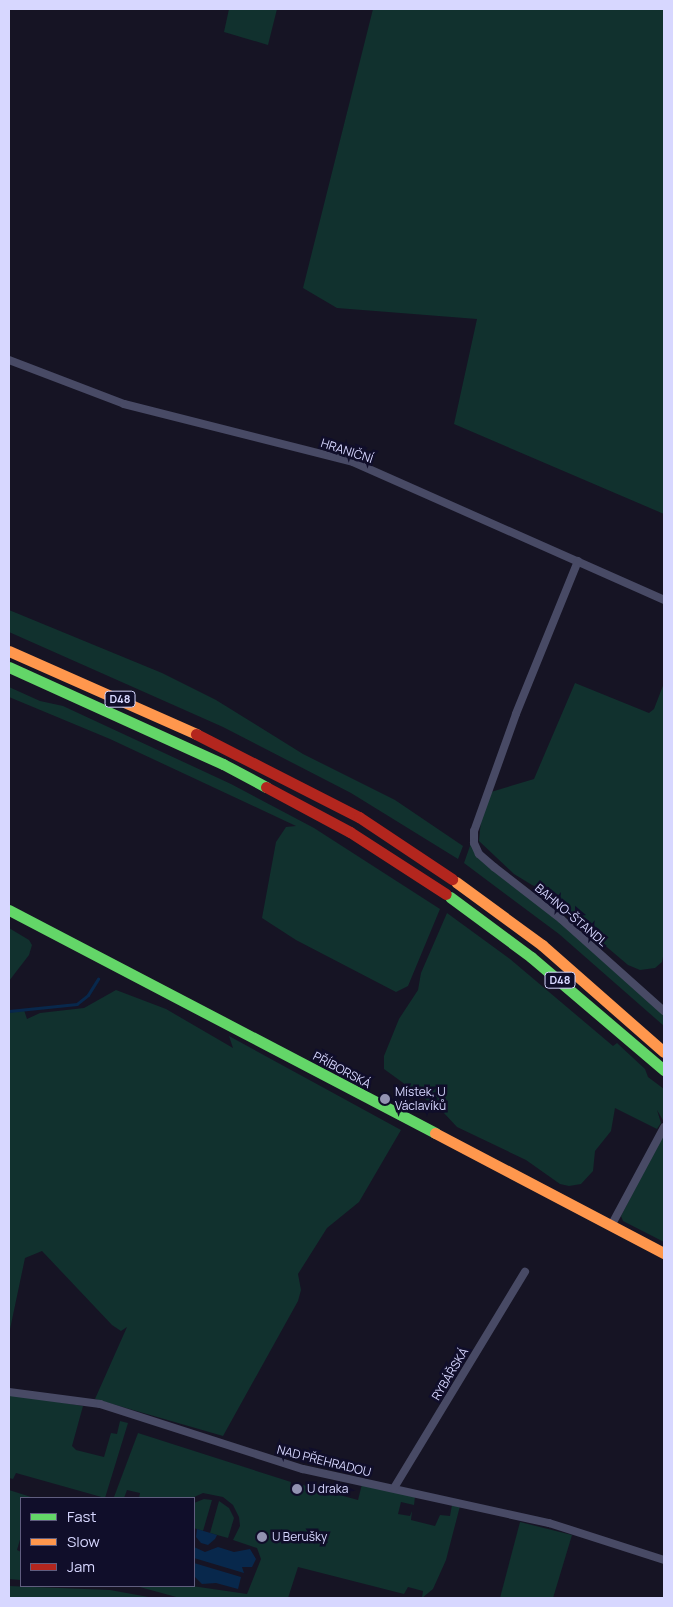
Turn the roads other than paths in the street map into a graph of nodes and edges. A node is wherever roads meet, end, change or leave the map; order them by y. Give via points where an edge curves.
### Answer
1 (9, 360) edge
2 (578, 561) junction
3 (664, 600) edge
4 (9, 651) edge
5 (9, 667) edge
6 (9, 910) edge
7 (664, 1011) edge
8 (664, 1052) edge
9 (664, 1070) edge
10 (664, 1127) edge
11 (611, 1226) junction
12 (664, 1253) edge
13 (525, 1272) dead end
14 (9, 1392) edge
15 (394, 1488) junction
16 (664, 1560) edge

1 - 2 street, HRANIČNÍ via 124,404 353,462
2 - 3 street, HRANIČNÍ
2 - 7 street, BAHNO-ŠTANDL via 516,714 474,832 479,854 561,919
4 - 8 main road, D48 via 156,715 359,817 454,880 542,945
5 - 9 main road, D48 via 232,768 342,828 448,896 538,963
6 - 11 main road, PŘÍBORSKÁ
10 - 11 street
11 - 12 main road, PŘÍBORSKÁ
13 - 15 street, RYBÁŘSKÁ
14 - 15 street, NAD PŘEHRADOU via 100,1404 303,1469 362,1484
15 - 16 street, NAD PŘEHRADOU via 549,1523

